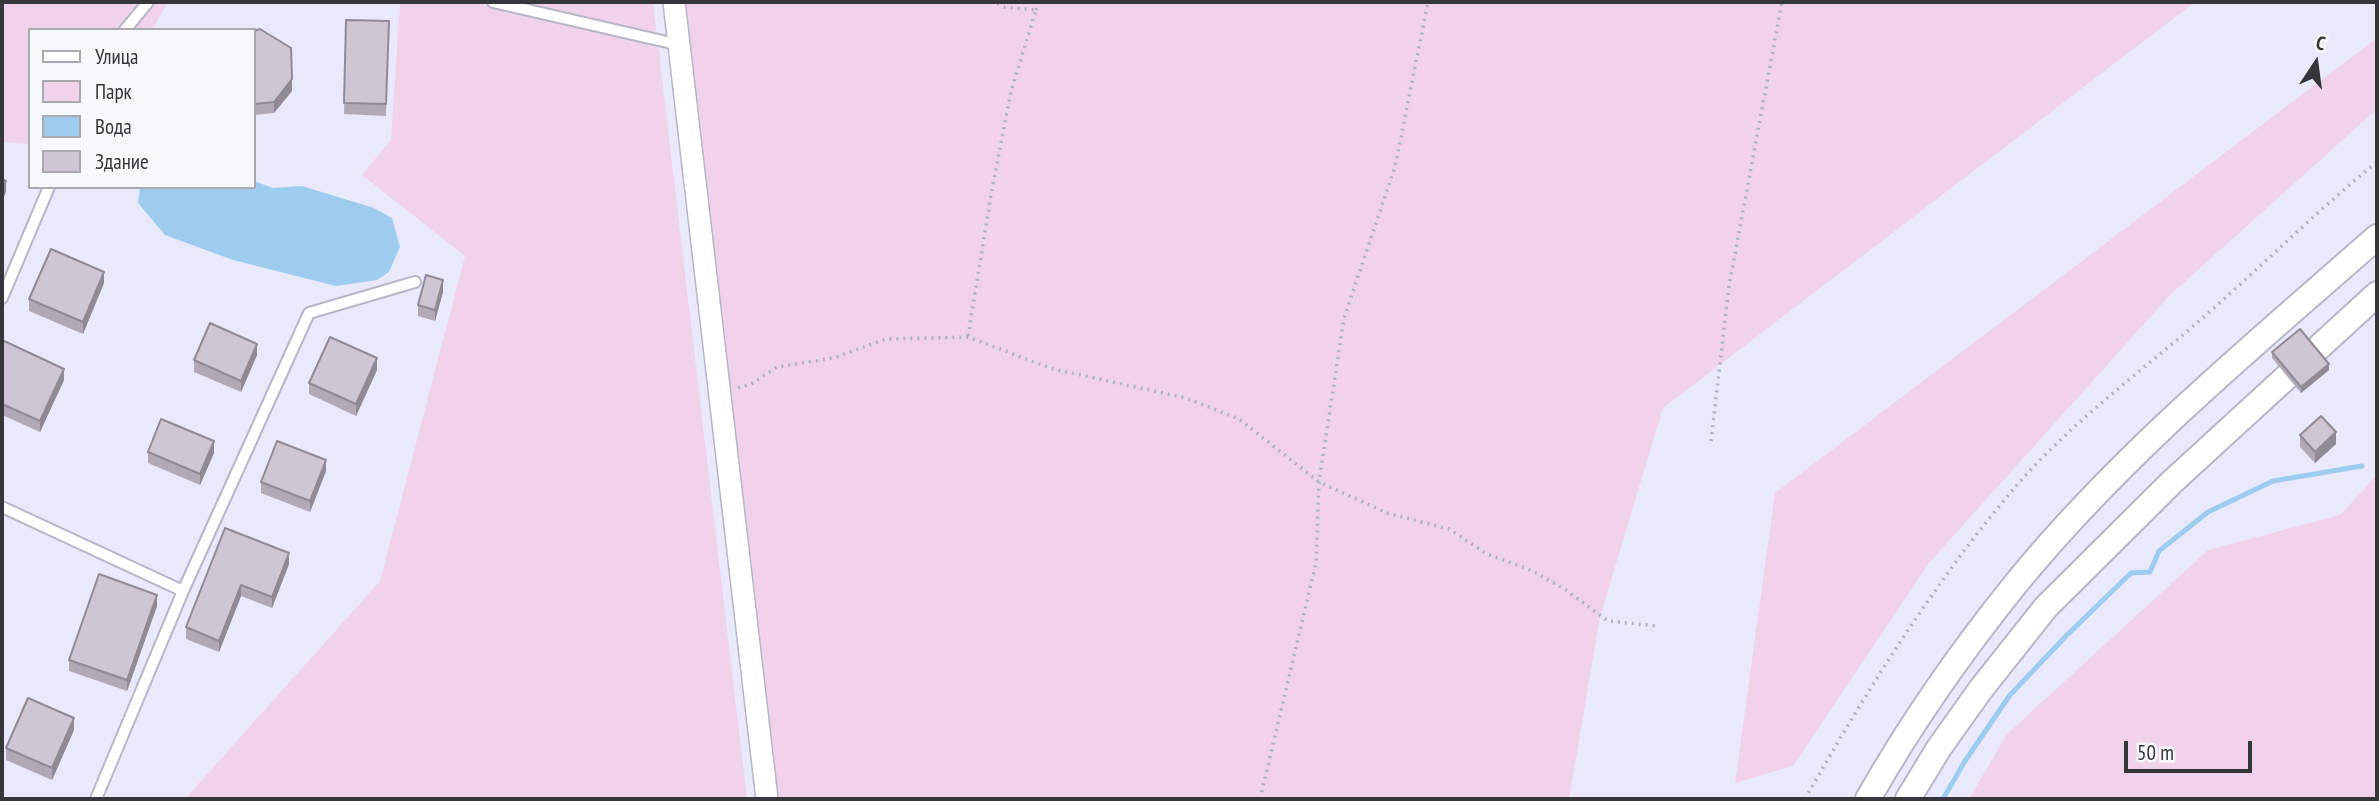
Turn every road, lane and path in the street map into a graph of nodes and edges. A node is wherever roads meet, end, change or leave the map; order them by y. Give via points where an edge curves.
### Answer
1 (148, 2) edge
2 (493, 2) edge
3 (674, 2) edge
4 (995, 2) edge
5 (1038, 2) edge
6 (1428, 2) edge
7 (1782, 2) edge
8 (1036, 10) junction
9 (127, 28) edge
10 (680, 45) junction
11 (2377, 162) edge
12 (48, 189) edge
13 (2377, 237) edge
14 (415, 282) dead end
15 (2377, 294) edge
16 (2, 298) edge
17 (968, 337) junction
18 (719, 396) junction
19 (1711, 441) dead end
20 (1319, 482) junction
21 (2, 507) edge
22 (183, 592) junction
23 (1657, 626) dead end
24 (96, 799) edge
25 (767, 799) edge
26 (1260, 799) edge
27 (1805, 799) edge
28 (1868, 799) edge
29 (1908, 799) edge

1 - 9 lane
2 - 10 lane
3 - 10 street
4 - 8 path
5 - 8 path
6 - 20 path via 1395,167 1344,318
7 - 19 path via 1729,286
8 - 17 path via 1011,91
10 - 18 street
11 - 27 path via 2082,419 2025,476 1904,634
12 - 16 lane
13 - 28 street via 2151,440 2076,516 2018,581 1947,674
14 - 22 lane via 309,313
15 - 29 street via 2173,481 2046,607 1981,689
17 - 18 path via 886,339 834,358 776,367 751,384
17 - 20 path via 1054,369 1186,398 1239,419
18 - 25 street
20 - 23 path via 1387,513 1450,529 1488,554 1554,583 1608,621
20 - 26 path via 1316,564
21 - 22 lane
22 - 24 lane

